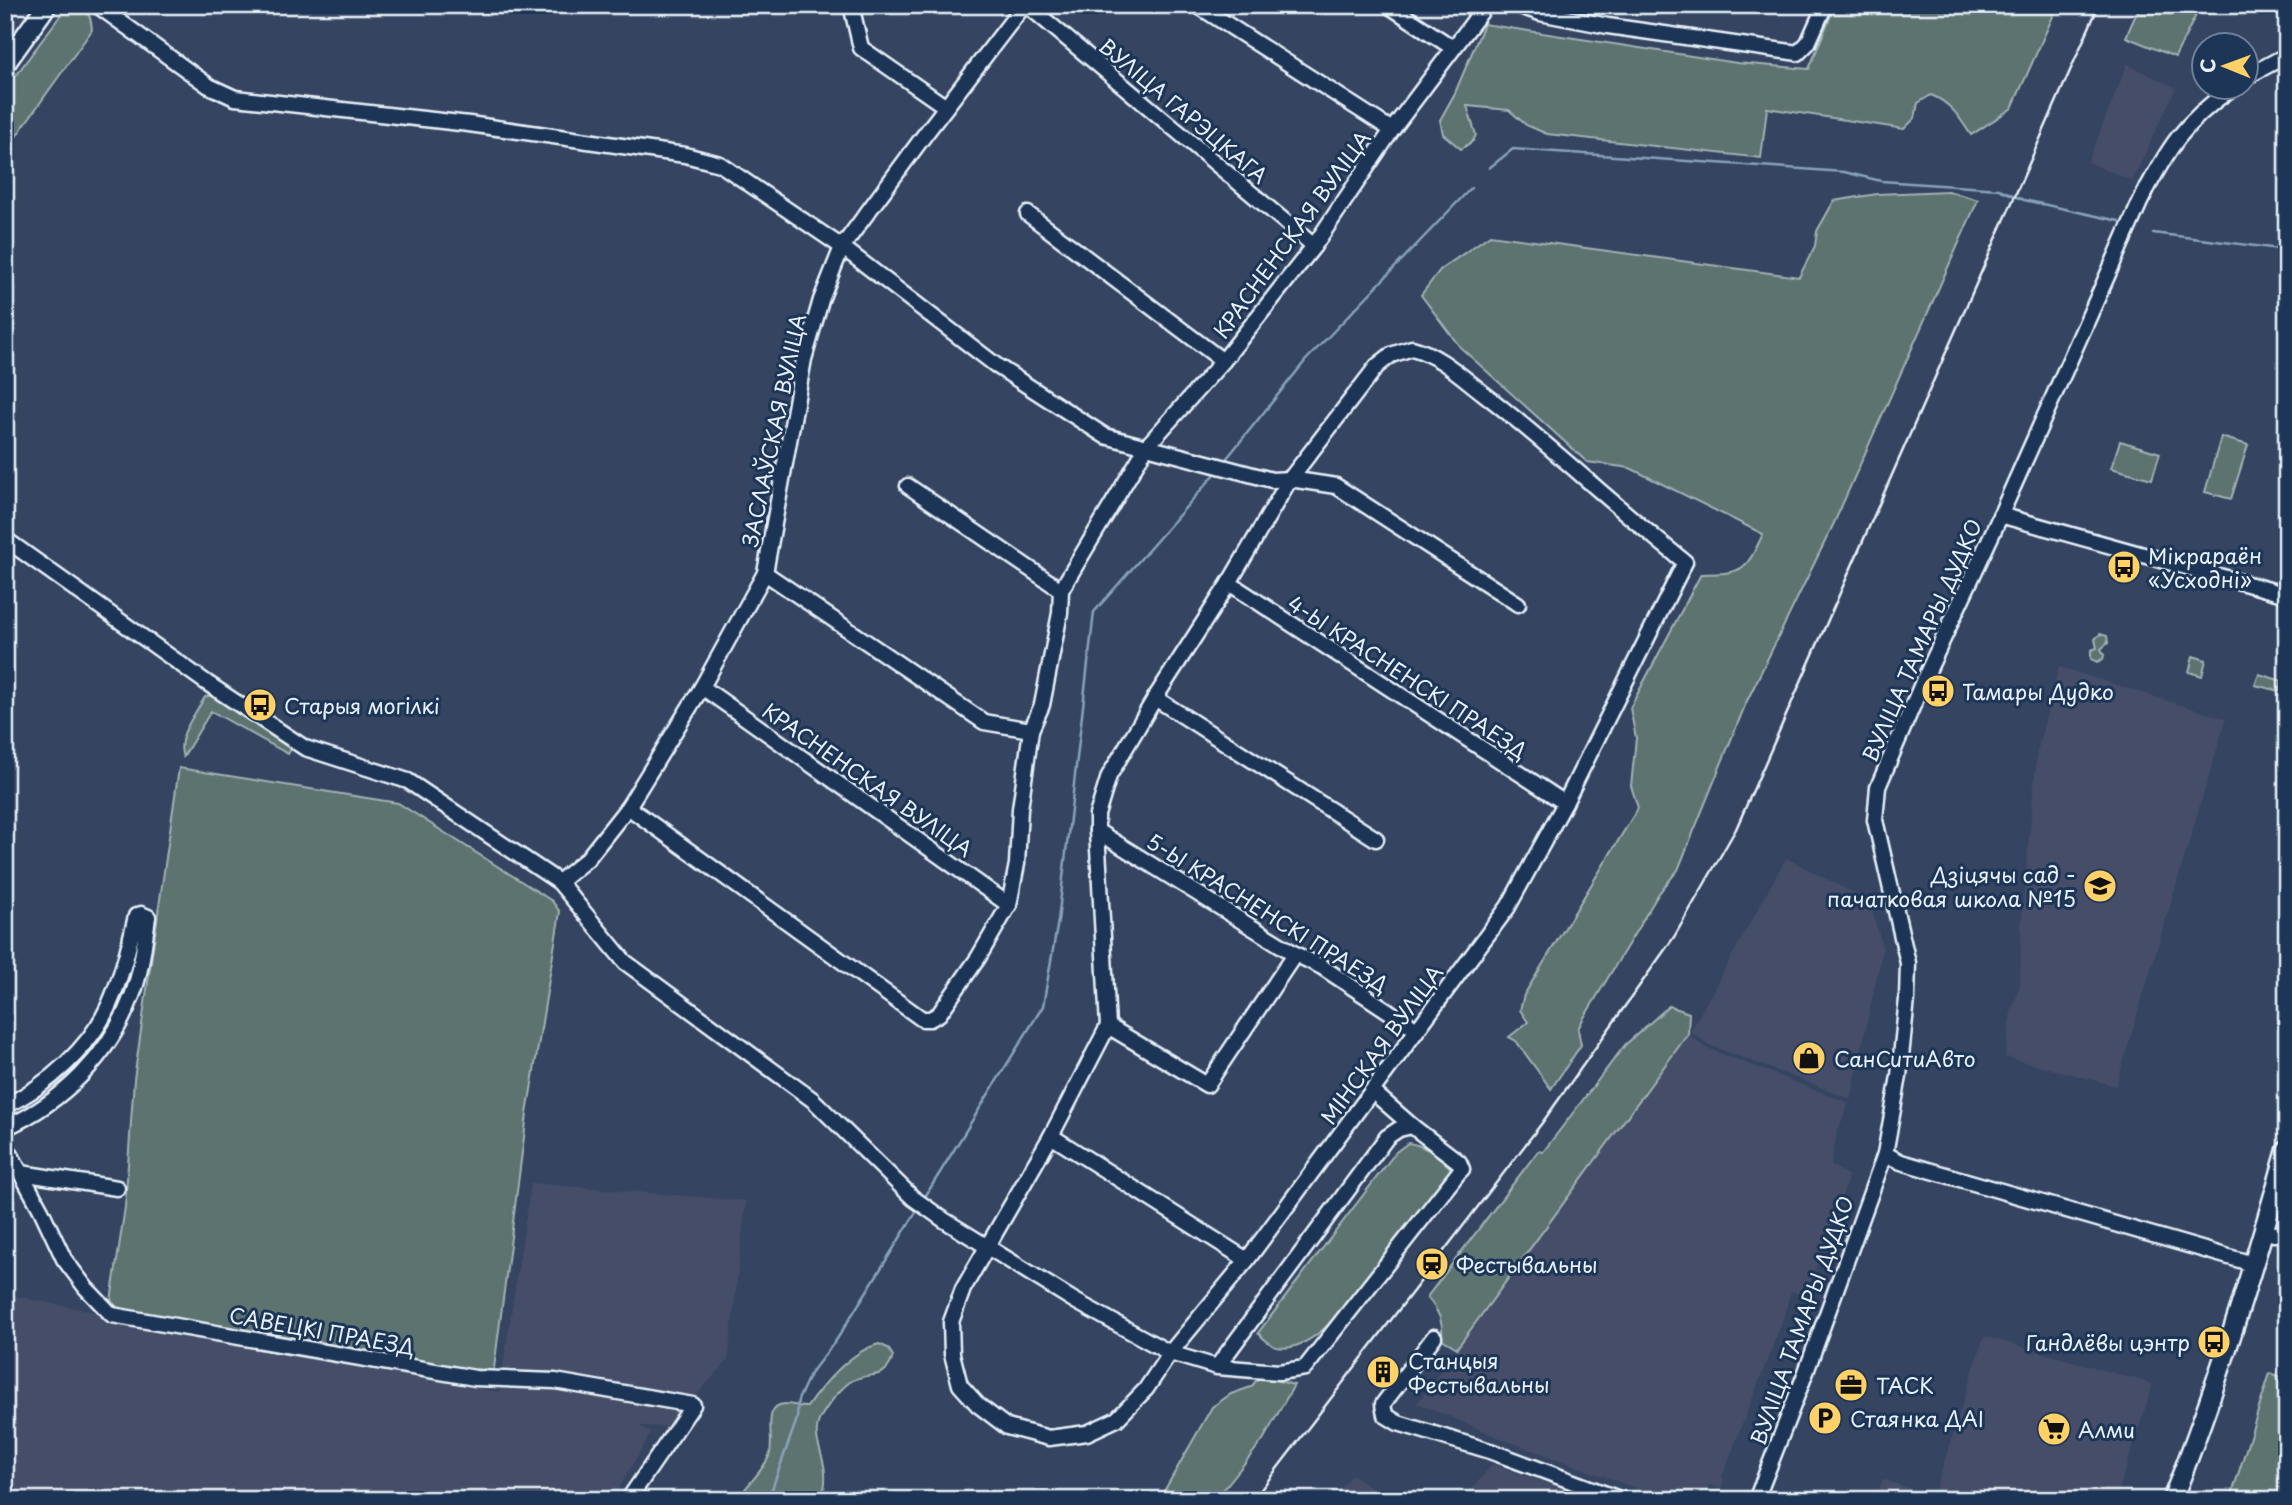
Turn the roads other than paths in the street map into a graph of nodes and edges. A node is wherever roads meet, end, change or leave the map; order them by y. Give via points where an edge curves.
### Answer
1 (47, 5) edge
2 (97, 5) edge
3 (851, 5) edge
4 (1026, 5) edge
5 (1197, 5) edge
6 (1388, 5) edge
7 (1486, 5) edge
8 (1517, 5) edge
9 (1825, 5) edge
10 (1454, 48) junction
11 (2287, 55) edge
12 (5, 64) edge
13 (2260, 69) edge
14 (2213, 102) edge
15 (946, 107) junction
16 (1392, 130) junction
17 (1028, 214) dead end
18 (1314, 246) junction
19 (842, 247) junction
20 (1223, 361) junction
21 (1147, 446) junction
22 (1290, 478) junction
23 (908, 486) dead end
24 (2000, 514) junction
25 (5, 539) edge
26 (765, 573) junction
27 (1229, 583) junction
28 (1061, 590) junction
29 (2287, 595) edge
30 (1518, 604) dead end
31 (702, 687) junction
32 (1155, 698) junction
33 (1031, 730) junction
34 (1565, 803) junction
35 (628, 807) junction
36 (1097, 831) junction
37 (1376, 839) dead end
38 (559, 882) junction
39 (1009, 905) junction
40 (1295, 954) junction
41 (1108, 1026) junction
42 (1417, 1030) junction
43 (1372, 1091) junction
44 (5, 1106) edge
45 (1412, 1126) junction
46 (5, 1128) edge
47 (1051, 1136) junction
48 (5, 1144) edge
49 (2287, 1150) edge
50 (1885, 1154) junction
51 (21, 1173) junction
52 (117, 1188) dead end
53 (2263, 1231) junction
54 (2287, 1233) edge
55 (988, 1246) junction
56 (1247, 1260) junction
57 (2253, 1264) junction
58 (1434, 1337) dead end
59 (1170, 1353) junction
60 (1217, 1367) junction
61 (628, 1500) edge
62 (1622, 1500) edge
63 (1756, 1500) edge
64 (2172, 1500) edge

1 - 12 main road
2 - 19 street via 209,86 234,98 469,124 685,155 720,164
3 - 15 street via 861,48
4 - 15 street, ЗАСЛАЎСКАЯ ВУЛІЦА
4 - 18 street, ВУЛІЦА ГАРЭЦКАГА
5 - 16 street
6 - 10 street
7 - 10 street, КРАСНЕНСКАЯ ВУЛІЦА
8 - 9 street via 1608,26 1798,54
10 - 16 street, КРАСНЕНСКАЯ ВУЛІЦА
11 - 13 street
14 - 24 street, ВУЛІЦА ТАМАРЫ ДУДКО via 2197,114 2161,161
15 - 19 street, ЗАСЛАЎСКАЯ ВУЛІЦА
16 - 18 street, КРАСНЕНСКАЯ ВУЛІЦА
17 - 20 street, КРАСНЕНСКАЯ ВУЛІЦА
18 - 20 street, КРАСНЕНСКАЯ ВУЛІЦА
19 - 21 street via 1008,373 1105,436
19 - 26 street, ЗАСЛАЎСКАЯ ВУЛІЦА via 804,359
20 - 21 street, КРАСНЕНСКАЯ ВУЛІЦА
21 - 22 street via 1272,480
21 - 28 street, КРАСНЕНСКАЯ ВУЛІЦА
22 - 27 street
22 - 30 street via 1336,486
22 - 34 street, МІНСКАЯ ВУЛІЦА via 1377,366 1412,348 1428,352 1508,412 1685,562
23 - 28 street
24 - 29 street, ВУЛІЦА ТАМАРЫ ДУДКО
24 - 50 street, ВУЛІЦА ТАМАРЫ ДУДКО via 1878,787 1875,820 1908,963 1899,1076
25 - 38 street via 305,748 408,781
26 - 31 street, ЗАСЛАЎСКАЯ ВУЛІЦА
26 - 33 street via 984,722
27 - 32 street
27 - 34 street, 4-Ы КРАСНЕНСКІ ПРАЕЗД
28 - 33 street, КРАСНЕНСКАЯ ВУЛІЦА via 1042,705
31 - 35 street, ЗАСЛАЎСКАЯ ВУЛІЦА
31 - 39 street, КРАСНЕНСКАЯ ВУЛІЦА
32 - 36 street via 1110,776 1097,815
32 - 37 street
33 - 39 street, КРАСНЕНСКАЯ ВУЛІЦА
34 - 42 street, МІНСКАЯ ВУЛІЦА via 1508,907
35 - 38 street, ЗАСЛАЎСКАЯ ВУЛІЦА via 587,859
35 - 39 street, КРАСНЕНСКАЯ ВУЛІЦА via 922,1019 939,1014
36 - 40 street, 5-Ы КРАСНЕНСКІ ПРАЕЗД
36 - 41 street
38 - 55 street via 625,962 813,1100 913,1198
40 - 41 street via 1207,1085
40 - 42 street, 5-Ы КРАСНЕНСКІ ПРАЕЗД
41 - 47 street
42 - 43 street, МІНСКАЯ ВУЛІЦА
43 - 45 street
43 - 56 street, МІНСКАЯ ВУЛІЦА
44 - 46 street via 54,1074 88,1040 108,1007 136,916 148,917 133,994 118,1029 61,1096
45 - 60 street via 1387,1137
45 - 60 street via 1462,1169 1333,1335 1305,1368 1279,1372
47 - 55 street
47 - 56 street
48 - 51 street, САВЕЦКІ ПРАЕЗД
49 - 53 main road
50 - 57 street
50 - 63 street, ВУЛІЦА ТАМАРЫ ДУДКО
51 - 52 street
51 - 61 street, САВЕЦКІ ПРАЕЗД via 64,1259 112,1315 475,1378 555,1381 693,1405
53 - 54 street
53 - 57 main road
55 - 59 street
55 - 59 street, МІНСКАЯ ВУЛІЦА via 963,1289 951,1322 952,1354 960,1385 1007,1427 1049,1438 1087,1433 1118,1419 1146,1390
56 - 59 street, МІНСКАЯ ВУЛІЦА
57 - 64 main road
58 - 62 street via 1383,1404 1385,1416
59 - 60 street

